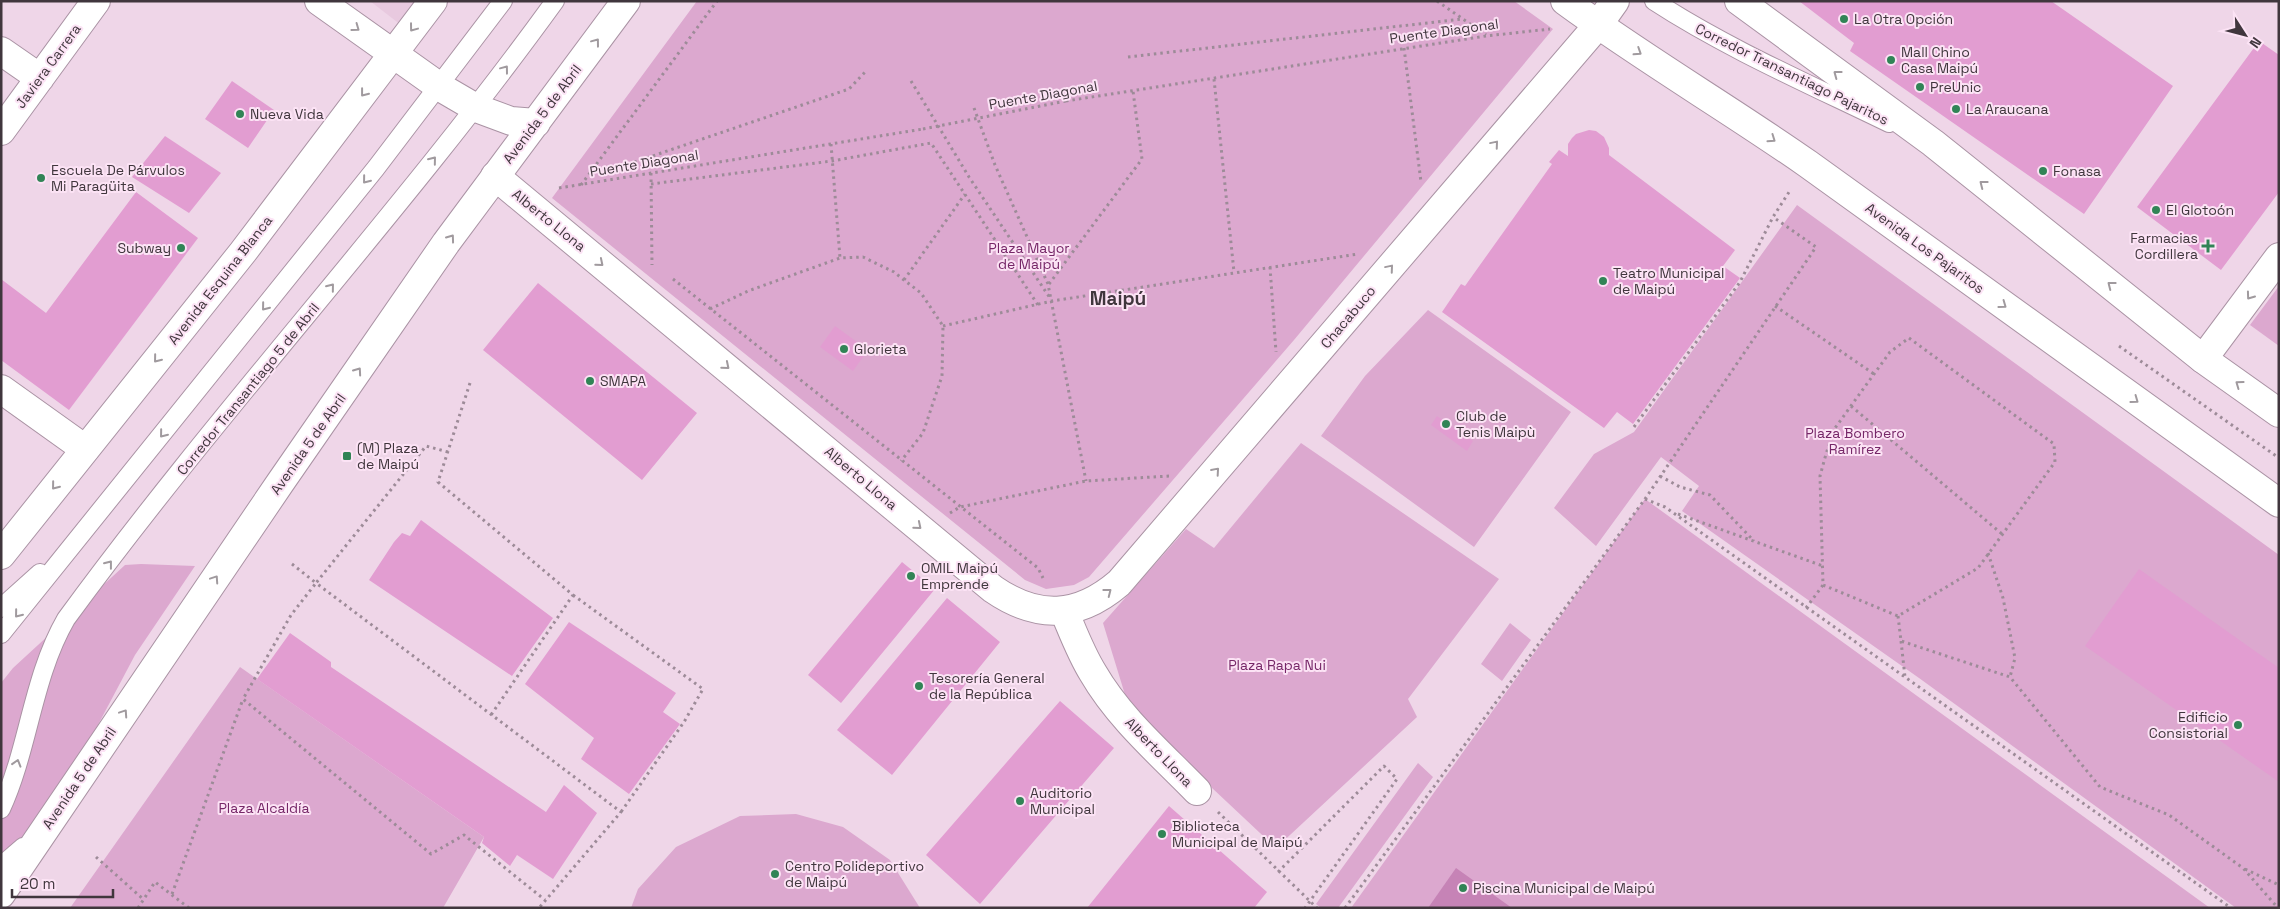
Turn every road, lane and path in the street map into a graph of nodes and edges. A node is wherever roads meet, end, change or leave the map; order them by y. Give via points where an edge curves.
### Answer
1 (96, 1) edge
2 (319, 1) edge
3 (434, 1) edge
4 (503, 1) edge
5 (555, 1) edge
6 (626, 1) edge
7 (717, 1) edge
8 (1437, 1) edge
9 (1565, 1) edge
10 (1615, 1) edge
11 (1654, 1) edge
12 (1738, 1) edge
13 (1462, 19) junction
14 (1598, 25) junction
15 (1486, 36) junction
16 (1404, 48) junction
17 (1, 50) edge
18 (394, 54) junction
19 (1128, 57) dead end
20 (866, 71) dead end
21 (40, 78) junction
22 (1214, 79) junction
23 (911, 81) dead end
24 (440, 86) junction
25 (1133, 91) junction
26 (476, 108) junction
27 (974, 108) dead end
28 (5, 118) edge
29 (536, 123) junction
30 (831, 144) junction
31 (1933, 144) junction
32 (832, 161) junction
33 (1808, 164) junction
34 (590, 172) junction
35 (651, 173) junction
36 (495, 176) junction
37 (651, 184) junction
38 (581, 185) junction
39 (550, 187) dead end
40 (559, 188) junction
41 (566, 194) dead end
42 (965, 194) junction
43 (1773, 217) junction
44 (1427, 225) junction
45 (1408, 247) junction
46 (644, 256) dead end
47 (2279, 257) edge
48 (840, 258) junction
49 (651, 262) junction
50 (1270, 267) junction
51 (658, 268) dead end
52 (653, 269) dead end
53 (1234, 272) junction
54 (666, 274) dead end
55 (904, 280) junction
56 (1048, 284) junction
57 (1052, 301) junction
58 (1038, 305) junction
59 (1775, 306) junction
60 (710, 309) junction
61 (943, 326) junction
62 (2203, 359) junction
63 (1874, 374) junction
64 (470, 383) dead end
65 (1, 389) edge
66 (1280, 398) junction
67 (1851, 406) junction
68 (2279, 413) edge
69 (1634, 426) dead end
70 (85, 449) junction
71 (448, 452) junction
72 (901, 461) junction
73 (1215, 473) junction
74 (1660, 476) junction
75 (1086, 481) junction
76 (1645, 500) junction
77 (2279, 503) edge
78 (960, 508) junction
79 (1672, 512) junction
80 (923, 530) junction
81 (2002, 534) junction
82 (82, 536) junction
83 (1754, 542) junction
84 (1988, 553) junction
85 (1, 555) edge
86 (292, 564) dead end
87 (1823, 566) junction
88 (316, 583) junction
89 (1823, 586) junction
90 (573, 595) junction
91 (1, 608) edge
92 (1806, 608) junction
93 (1064, 611) junction
94 (1898, 616) junction
95 (1, 634) edge
96 (1901, 641) junction
97 (1905, 677) junction
98 (2010, 677) junction
99 (244, 699) junction
100 (491, 715) junction
101 (1197, 791) joint
102 (1, 809) edge
103 (621, 812) junction
104 (47, 826) junction
105 (96, 857) dead end
106 (1, 866) edge
107 (2243, 868) junction
108 (1278, 872) junction
109 (2279, 885) edge
110 (1, 894) edge
111 (172, 894) junction
112 (143, 899) junction
113 (545, 900) junction
114 (1310, 901) junction
115 (138, 908) edge
116 (189, 908) edge
117 (540, 908) edge
118 (1305, 908) edge
119 (1317, 908) edge
120 (1345, 908) edge
121 (2231, 908) edge
122 (2278, 908) edge

1 - 21 main road, Javiera Carrera
2 -> 18 main road
3 -> 18 main road, Avenida Esquina Blanca
4 - 24 lane
26 -> 5 lane, Corredor Transantiago 5 de Abril
29 -> 6 main road, Avenida 5 de Abril
7 - 34 path
8 - 13 path
9 - 14 main road, Avenida Los Pajaritos
10 - 14 main road, Chacabuco
11 - 31 lane, Corredor Transantiago Pajaritos via 1677,17
31 -> 12 main road
13 - 15 path
13 - 19 path
14 - 15 path, Puente Diagonal
14 -> 33 main road, Avenida Los Pajaritos
44 -> 14 main road, Chacabuco
15 - 16 path, Puente Diagonal
16 - 22 path, Puente Diagonal
16 - 44 path
17 - 21 main road
18 - 24 main road
18 -> 70 main road, Avenida Esquina Blanca via 243,252
20 - 34 path via 849,89 632,163
21 - 28 main road, Javiera Carrera
22 - 25 path, Puente Diagonal
22 - 53 path
23 - 57 path
24 - 26 main road
24 -> 82 lane
25 - 30 path, Puente Diagonal, bridge
25 - 56 path via 1142,159
26 - 29 main road via 511,121
102 -> 26 lane, Corredor Transantiago 5 de Abril via 42,675 66,619
27 - 56 path
29 - 36 main road, Avenida 5 de Abril
30 - 32 path
30 - 35 path, Puente Diagonal
62 -> 31 main road
32 - 37 path
32 - 42 path via 931,143
32 - 48 path
33 - 43 path
33 -> 77 main road, Avenida Los Pajaritos
34 - 38 path
35 - 37 path
35 - 38 path, Puente Diagonal
36 -> 80 main road, Alberto Llona
104 -> 36 main road, Avenida 5 de Abril via 280,483
37 - 49 path
38 - 40 path, Puente Diagonal
39 - 40 path, Puente Diagonal
40 - 41 path
42 - 55 path
42 - 58 path
43 - 59 path via 1816,247
43 - 69 path via 1740,282
44 - 45 main road, Chacabuco
45 - 50 path
66 -> 45 main road, Chacabuco
46 - 49 path
47 -> 62 main road
48 - 55 path via 863,257
48 - 60 path via 748,291
49 - 51 path
49 - 52 path
50 - 53 path
50 - 66 path
53 - 57 path
54 - 60 path
55 - 61 path via 921,293
56 - 57 path
57 - 58 path
57 - 75 path
58 - 61 path
59 - 63 path
59 - 74 path
60 - 72 path
61 - 72 path via 942,376 923,433
68 -> 62 main road
63 - 67 path
63 - 81 path via 1890,352 1909,338 2054,444 2055,462
64 - 71 path
65 - 70 main road
73 -> 66 main road, Chacabuco
67 - 81 path
67 - 87 path via 1835,428 1820,476
70 -> 85 main road, Avenida Esquina Blanca
71 - 88 path via 426,446
71 - 90 path via 438,482
72 - 78 path
73 - 75 path
93 -> 73 main road, Chacabuco via 1103,597 1119,583
74 - 76 path
74 - 83 path via 1680,487 1710,495
75 - 78 path
76 - 79 path
76 - 120 path
78 - 80 path
78 - 93 path via 1038,568
79 - 83 path
79 - 92 path
80 - 93 main road, Alberto Llona via 1009,600 1044,611
81 - 84 path
82 - 91 lane
82 -> 95 lane
83 - 87 path
84 - 94 path via 1978,568
84 - 98 path via 2003,598 2015,658
86 - 88 path
87 - 89 path
88 - 99 path via 290,616
88 - 100 path
89 - 92 path
89 - 94 path
90 - 100 path
90 - 103 path via 703,689
92 - 97 path
93 - 101 main road, Alberto Llona via 1084,657 1105,692 1122,714
94 - 96 path
96 - 97 path
96 - 98 path
97 - 121 path
98 - 107 path via 2100,787 2169,815
99 - 111 path
99 - 113 path via 431,854 464,835
100 - 103 path
101 - 108 path
103 - 113 path
104 - 106 lane
104 - 110 main road, Avenida 5 de Abril
105 - 112 path
107 - 109 path
107 - 122 path
108 - 114 path
108 - 114 path via 1384,766 1390,770 1397,779
111 - 112 path via 155,882
111 - 116 path
112 - 115 path
113 - 117 path
114 - 118 path
114 - 119 path

